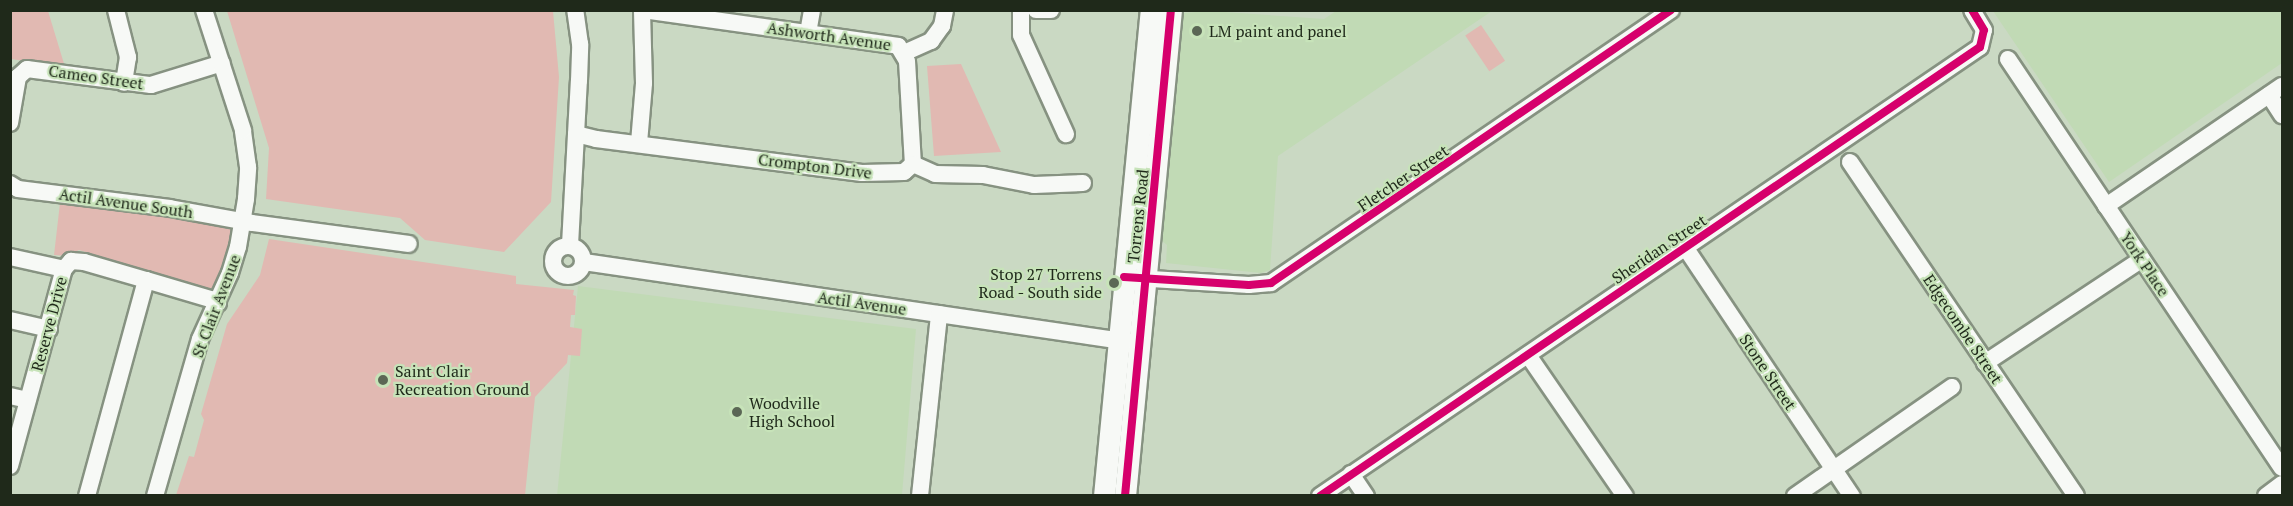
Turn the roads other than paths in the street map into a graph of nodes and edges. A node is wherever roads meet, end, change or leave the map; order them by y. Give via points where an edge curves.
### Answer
1 (116, 10) edge
2 (204, 10) edge
3 (575, 10) edge
4 (643, 10) edge
5 (812, 10) edge
6 (945, 10) edge
7 (1021, 10) edge
8 (1036, 10) edge
9 (1051, 10) edge
10 (1151, 10) edge
11 (1171, 10) edge
12 (1671, 10) edge
13 (1972, 10) edge
14 (679, 12) edge
15 (808, 33) junction
16 (904, 53) junction
17 (2007, 60) dead end
18 (222, 63) junction
19 (124, 83) junction
20 (2276, 91) edge
21 (1152, 101) junction
22 (2283, 115) edge
23 (10, 123) edge
24 (576, 134) junction
25 (1066, 134) dead end
26 (639, 143) junction
27 (1850, 162) dead end
28 (913, 164) junction
29 (1083, 183) dead end
30 (10, 184) edge
31 (2106, 206) junction
32 (243, 220) junction
33 (410, 244) dead end
34 (570, 245) junction
35 (1685, 248) junction
36 (10, 257) edge
37 (2142, 259) junction
38 (584, 262) junction
39 (64, 269) junction
40 (1135, 278) junction
41 (146, 279) junction
42 (218, 303) junction
43 (939, 315) junction
44 (10, 320) edge
45 (49, 329) junction
46 (1129, 342) junction
47 (1528, 355) junction
48 (1985, 363) junction
49 (1952, 387) dead end
50 (10, 396) edge
51 (28, 400) junction
52 (10, 466) edge
53 (2283, 468) edge
54 (1834, 469) junction
55 (1351, 474) junction
56 (2283, 484) edge
57 (87, 495) edge
58 (155, 495) edge
59 (920, 495) edge
60 (1104, 495) edge
61 (1125, 495) edge
62 (1320, 495) edge
63 (1366, 495) edge
64 (1625, 495) edge
65 (1795, 495) edge
66 (1852, 495) edge
67 (2076, 495) edge
68 (2266, 495) edge

1 - 19 street via 128,57
2 - 18 street, St Clair Avenue
3 - 24 street via 580,44
4 - 14 street, Ashworth Avenue
4 - 26 street via 644,83
5 - 15 street
6 - 16 street via 931,41
7 - 25 street via 1021,35
8 - 9 street
10 - 21 main road, Torrens Road
11 - 21 main road, Torrens Road
12 - 40 street, Fletcher Street via 1271,283
13 - 35 street, Sheridan Street via 1984,30 1980,47
14 - 15 street, Ashworth Avenue
15 - 16 street, Ashworth Avenue via 887,43
16 - 28 street
17 - 31 street, York Place
18 - 19 street, Cameo Street via 160,84
18 - 32 street, St Clair Avenue via 246,149
19 - 23 street, Cameo Street via 27,69 18,77
20 - 22 street
20 - 31 street
21 - 40 main road, Torrens Road
24 - 26 street, Crompton Drive
24 - 34 street
26 - 28 street, Crompton Drive via 862,173 904,172
27 - 48 street, Edgecombe Street
28 - 29 street via 935,174 983,175 1034,185
30 - 32 street, Actil Avenue South via 18,189
31 - 37 street, York Place
32 - 33 street
32 - 42 street, St Clair Avenue
34 - 38 street via 580,251
34 - 38 street via 563,246 553,257 556,271 569,276 576,274
35 - 47 street, Sheridan Street
35 - 54 street, Stone Street
36 - 39 street
37 - 48 street
37 - 53 street, York Place
38 - 43 street, Actil Avenue
39 - 41 street, Reserve Drive via 71,261 84,262
39 - 45 street, Reserve Drive
40 - 46 main road, Torrens Road
41 - 42 street, Reserve Drive
41 - 57 street
42 - 58 street, St Clair Avenue via 200,339
43 - 46 street, Actil Avenue
43 - 59 street
44 - 45 street
45 - 51 street, Reserve Drive
46 - 60 main road, Torrens Road
46 - 61 main road, Torrens Road
47 - 55 street, Sheridan Street
47 - 64 street
48 - 67 street, Edgecombe Street
49 - 54 street
50 - 51 street
51 - 52 street, Reserve Drive
54 - 65 street
54 - 66 street, Stone Street
55 - 62 street, Sheridan Street
55 - 63 street
56 - 68 street

